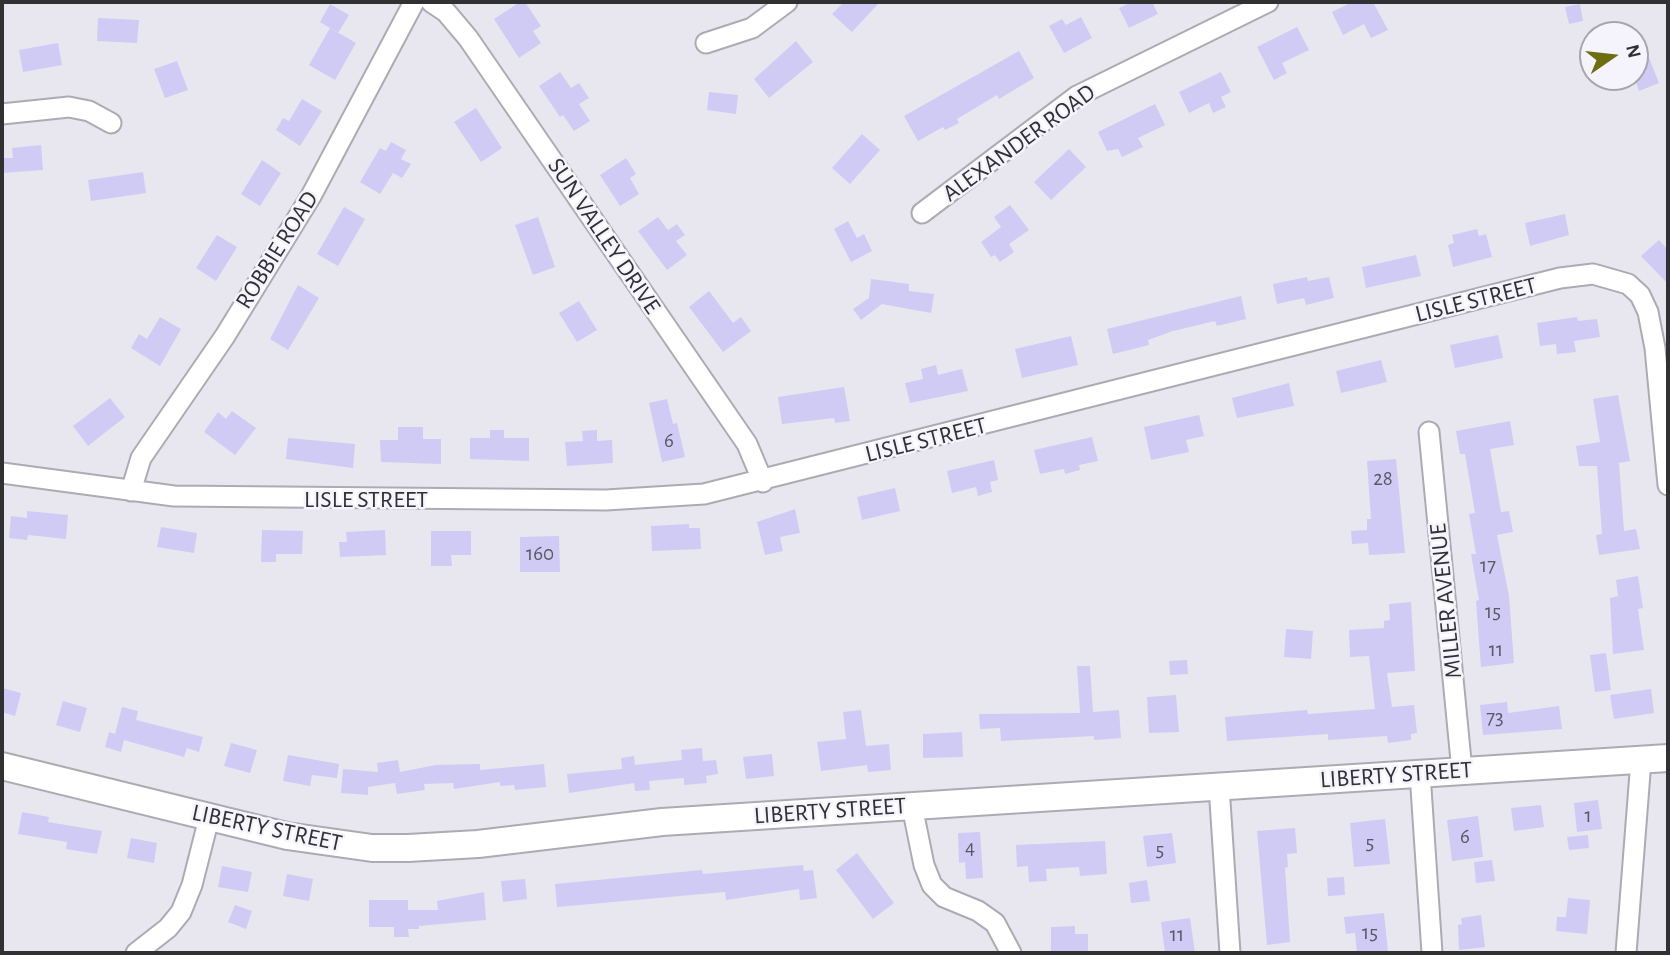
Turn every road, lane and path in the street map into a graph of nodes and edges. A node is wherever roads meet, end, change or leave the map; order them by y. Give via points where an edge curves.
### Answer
1 (414, 2) edge
2 (431, 2) edge
3 (787, 2) edge
4 (1268, 2) edge
5 (706, 43) dead end
6 (2, 114) edge
7 (111, 123) dead end
8 (922, 212) dead end
9 (1429, 432) dead end
10 (2, 473) edge
11 (763, 482) junction
12 (1668, 485) edge
13 (131, 492) junction
14 (1668, 758) edge
15 (1641, 760) junction
16 (2, 766) edge
17 (1462, 771) junction
18 (1420, 774) junction
19 (1219, 786) junction
20 (912, 806) junction
21 (209, 818) junction
22 (136, 953) edge
23 (1011, 953) edge
24 (1230, 953) edge
25 (1432, 953) edge
26 (1626, 953) edge

1 - 13 street, ROBBIE ROAD via 323,176 225,335 141,458
2 - 11 street, SUN VALLEY DRIVE via 468,37 747,444
3 - 5 street via 752,28
4 - 8 street, ALEXANDER ROAD via 1077,96
6 - 7 street via 69,107
9 - 17 street, MILLER AVENUE
10 - 13 street, LISLE STREET
11 - 12 street, LISLE STREET via 1560,278 1593,274 1628,284 1648,312
11 - 13 street, LISLE STREET via 704,494 606,500 306,500
14 - 15 main road, LIBERTY STREET
15 - 17 main road, LIBERTY STREET
15 - 26 street
16 - 21 main road, LIBERTY STREET
17 - 18 main road, LIBERTY STREET
18 - 19 main road, LIBERTY STREET
18 - 25 street
19 - 20 main road, LIBERTY STREET
19 - 24 street
20 - 21 main road, LIBERTY STREET via 639,824 425,848 331,843
20 - 23 street via 932,885 944,897 995,923
21 - 22 street via 181,912

